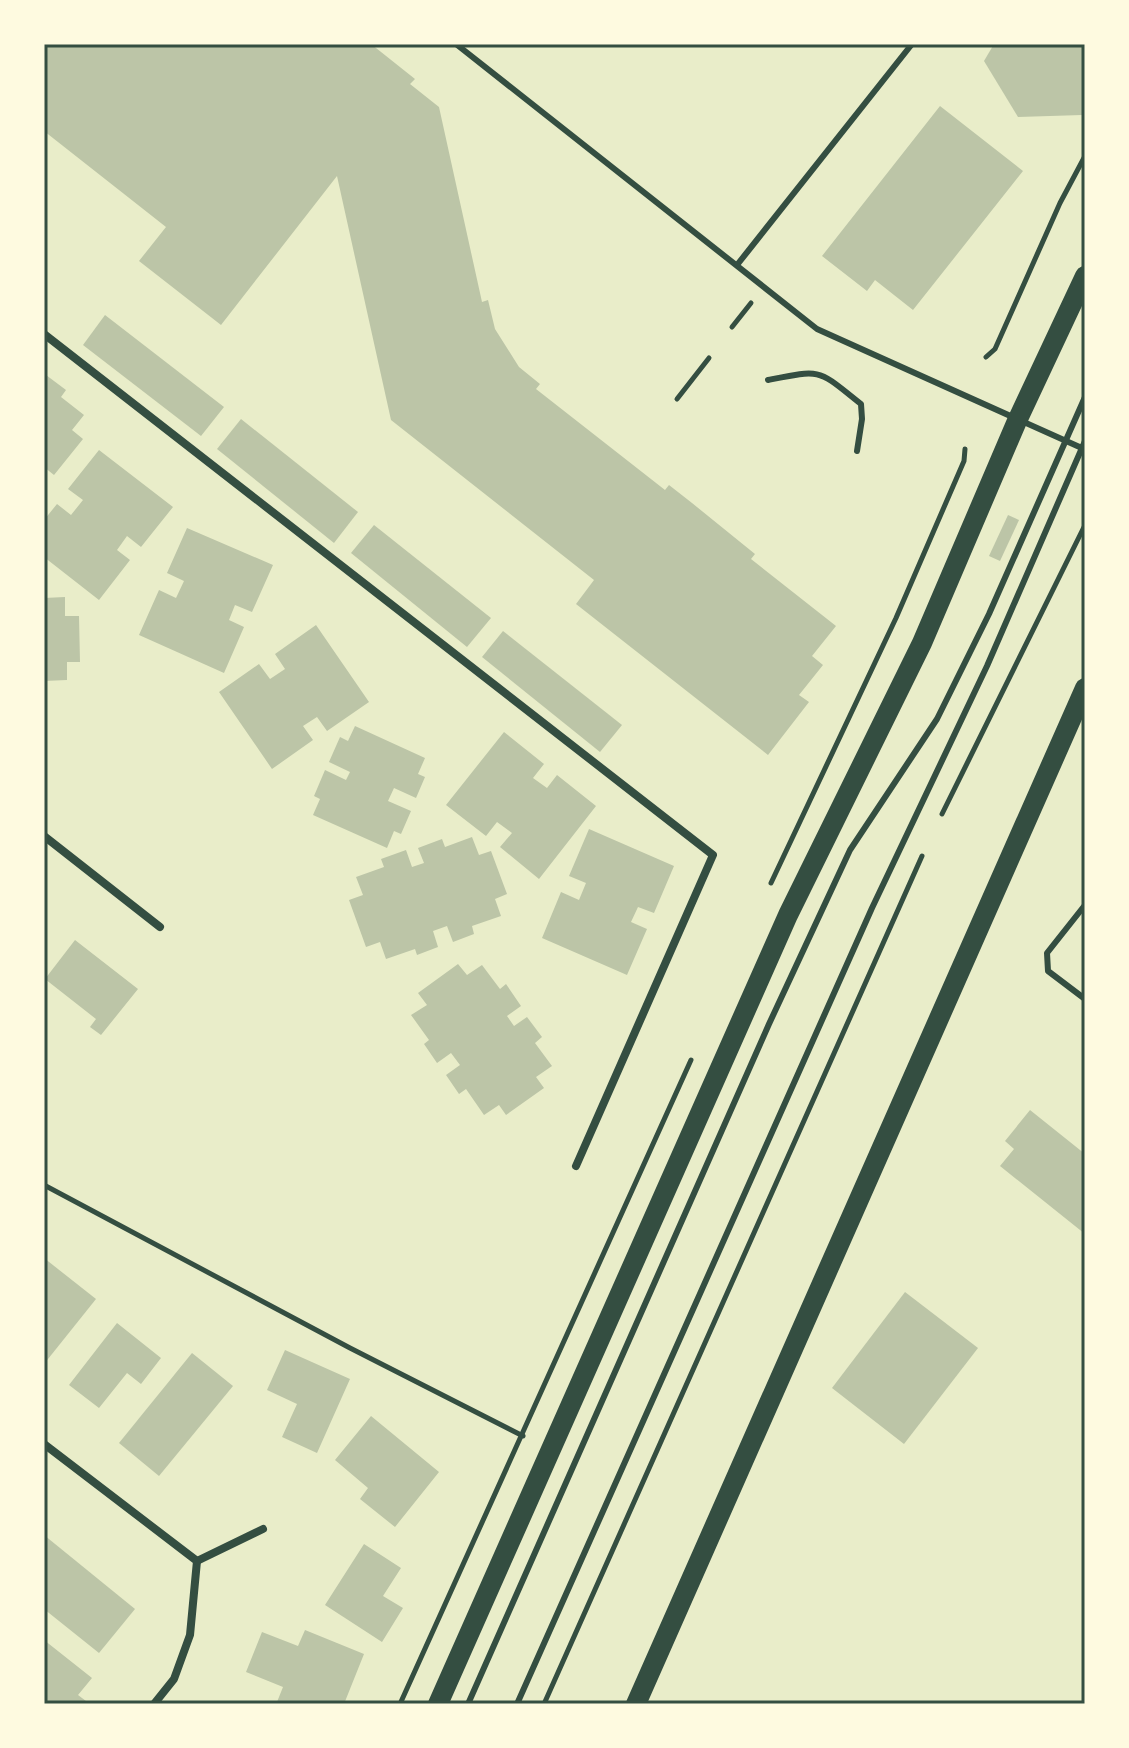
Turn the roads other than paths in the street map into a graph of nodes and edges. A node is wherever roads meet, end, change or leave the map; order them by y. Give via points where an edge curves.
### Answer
1 (456, 44) edge
2 (912, 44) edge
3 (737, 265) junction
4 (1085, 276) edge
5 (44, 334) edge
6 (768, 380) dead end
7 (1085, 397) edge
8 (1017, 421) junction
9 (1065, 441) junction
10 (1084, 446) edge
11 (857, 451) dead end
12 (1085, 688) edge
13 (44, 836) edge
14 (1085, 905) edge
15 (160, 927) dead end
16 (1085, 999) edge
17 (576, 1166) dead end
18 (44, 1444) edge
19 (263, 1529) dead end
20 (197, 1561) junction
21 (154, 1704) edge
22 (438, 1704) edge
23 (468, 1704) edge
24 (517, 1704) edge
25 (636, 1704) edge

1 - 3 lane
2 - 3 lane
3 - 8 lane via 817,329
4 - 8 main road
5 - 17 street via 713,855
6 - 11 lane via 823,373 842,388 861,404
7 - 9 lane
8 - 9 lane
8 - 22 main road via 922,643 788,915
9 - 10 lane
9 - 23 lane via 937,719 850,850
10 - 24 lane
12 - 25 main road
13 - 15 street
14 - 16 lane via 1047,953 1048,971
18 - 20 street
19 - 20 street
20 - 21 street via 190,1635 174,1679

